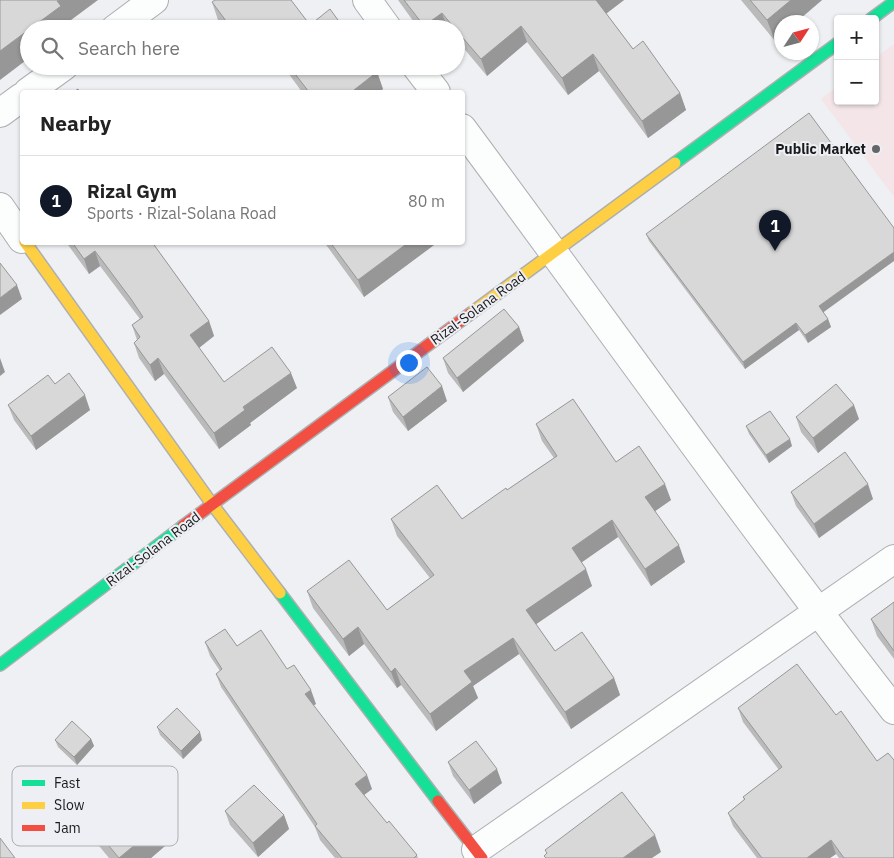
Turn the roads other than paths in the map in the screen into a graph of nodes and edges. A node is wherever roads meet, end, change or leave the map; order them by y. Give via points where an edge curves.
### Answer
1 (154, 0) edge
2 (367, 0) edge
3 (894, 2) edge
4 (876, 15) edge
5 (127, 20) edge
6 (381, 20) edge
7 (834, 46) edge
8 (52, 75) edge
9 (423, 75) edge
10 (31, 90) edge
11 (434, 90) edge
12 (20, 99) edge
13 (0, 114) edge
14 (465, 132) edge
15 (0, 207) edge
16 (20, 236) edge
17 (27, 245) edge
18 (554, 252) junction
19 (212, 504) junction
20 (894, 559) edge
21 (818, 612) junction
22 (0, 665) edge
23 (894, 710) edge
24 (479, 854) edge

1 - 5 street
2 - 6 street
3 - 4 main road
7 - 18 main road, Rizal-Solana Road
8 - 10 street
9 - 11 street
12 - 13 street
14 - 18 street
15 - 16 street
17 - 19 main road
18 - 19 main road, Rizal-Solana Road
18 - 21 street
19 - 22 main road, Rizal-Solana Road
19 - 24 main road
20 - 21 street
21 - 23 street
21 - 24 street

